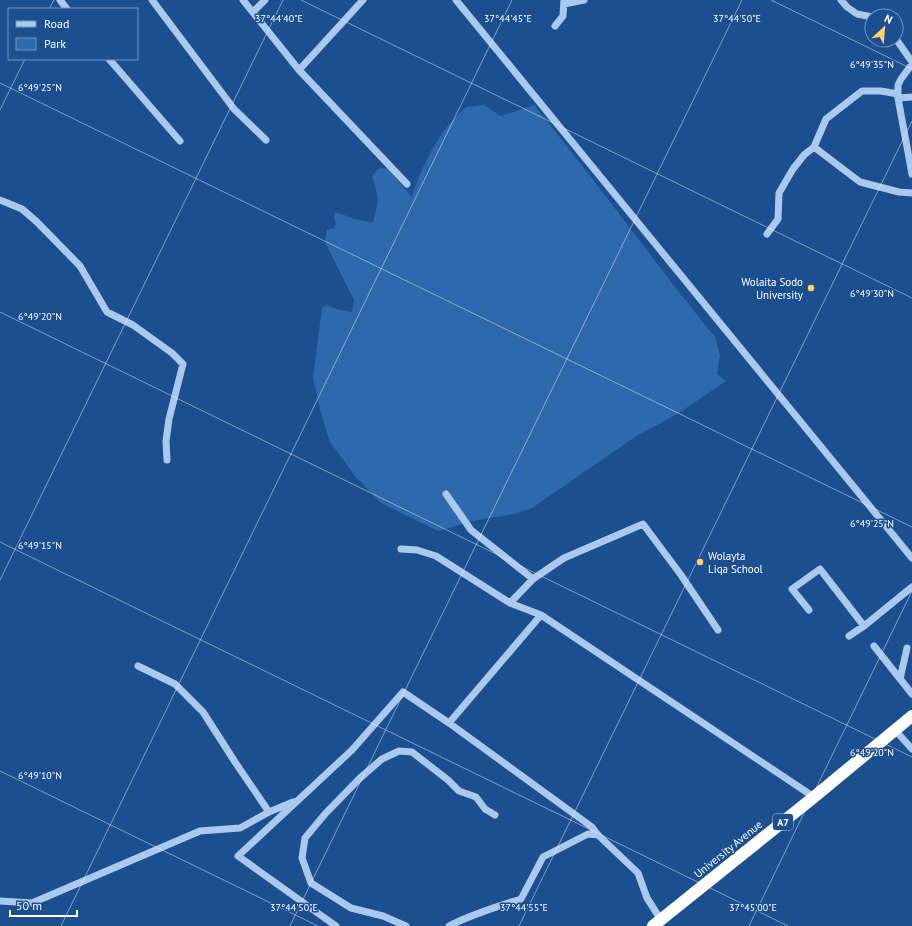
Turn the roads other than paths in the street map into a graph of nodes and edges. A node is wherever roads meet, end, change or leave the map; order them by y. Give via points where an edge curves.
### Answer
1 (60, 0) edge
2 (153, 0) edge
3 (243, 0) edge
4 (265, 0) edge
5 (363, 0) edge
6 (456, 0) edge
7 (584, 0) edge
8 (841, 0) edge
9 (564, 2) edge
10 (66, 8) edge
11 (253, 12) junction
12 (864, 15) edge
13 (555, 26) dead end
14 (902, 48) edge
15 (110, 60) edge
16 (912, 63) edge
17 (299, 70) junction
18 (898, 96) junction
19 (912, 97) edge
20 (266, 140) dead end
21 (180, 141) dead end
22 (814, 147) junction
23 (912, 174) edge
24 (407, 184) dead end
25 (912, 193) edge
26 (0, 200) edge
27 (767, 234) dead end
28 (167, 460) dead end
29 (446, 494) dead end
30 (401, 549) dead end
31 (912, 558) edge
32 (533, 580) junction
33 (912, 587) edge
34 (510, 603) junction
35 (810, 610) dead end
36 (540, 615) junction
37 (864, 626) junction
38 (718, 630) dead end
39 (849, 636) dead end
40 (874, 646) dead end
41 (907, 648) dead end
42 (138, 666) dead end
43 (900, 678) junction
44 (912, 694) edge
45 (912, 716) edge
46 (449, 723) junction
47 (895, 730) junction
48 (912, 749) edge
49 (814, 797) junction
50 (298, 800) junction
51 (269, 812) junction
52 (495, 814) dead end
53 (598, 835) junction
54 (0, 902) edge
55 (657, 923) edge
56 (336, 926) edge
57 (406, 926) edge
58 (449, 926) edge

1 - 10 street
2 - 20 street via 234,109
3 - 11 street
4 - 11 street
5 - 17 street
6 - 31 street
7 - 9 street
8 - 12 street via 857,14
9 - 13 street via 563,16
11 - 17 street
14 - 16 street
15 - 21 street
16 - 18 street via 898,85
17 - 24 street
18 - 19 street
18 - 22 street via 881,91 862,91 826,119
18 - 23 street
22 - 25 street via 860,182
22 - 27 street via 804,155 779,193 778,219
26 - 28 street via 22,209 80,266 107,312 133,325 183,364 169,419
29 - 32 street via 471,530
30 - 34 street via 417,550 436,556
32 - 34 street
32 - 38 street via 564,558 643,524
33 - 37 street
34 - 36 street
35 - 37 street via 792,589 820,569
36 - 46 street
36 - 49 street
37 - 39 street
40 - 43 street
41 - 43 street
42 - 51 street via 175,684 203,712
43 - 44 street
45 - 47 highway, University Avenue / A7
46 - 50 street via 403,692 352,750
46 - 53 street via 592,827
47 - 48 street
47 - 49 highway, University Avenue / A7
49 - 55 highway, University Avenue / A7
50 - 51 street
50 - 56 street via 238,856
51 - 54 street via 240,828 200,831 32,902
52 - 57 street via 485,809 476,797 459,791 412,752 399,751 382,759 360,778 305,838 302,858 311,883 351,908 383,916
53 - 55 street via 638,873
53 - 58 street via 588,834 543,857 521,899 479,912

